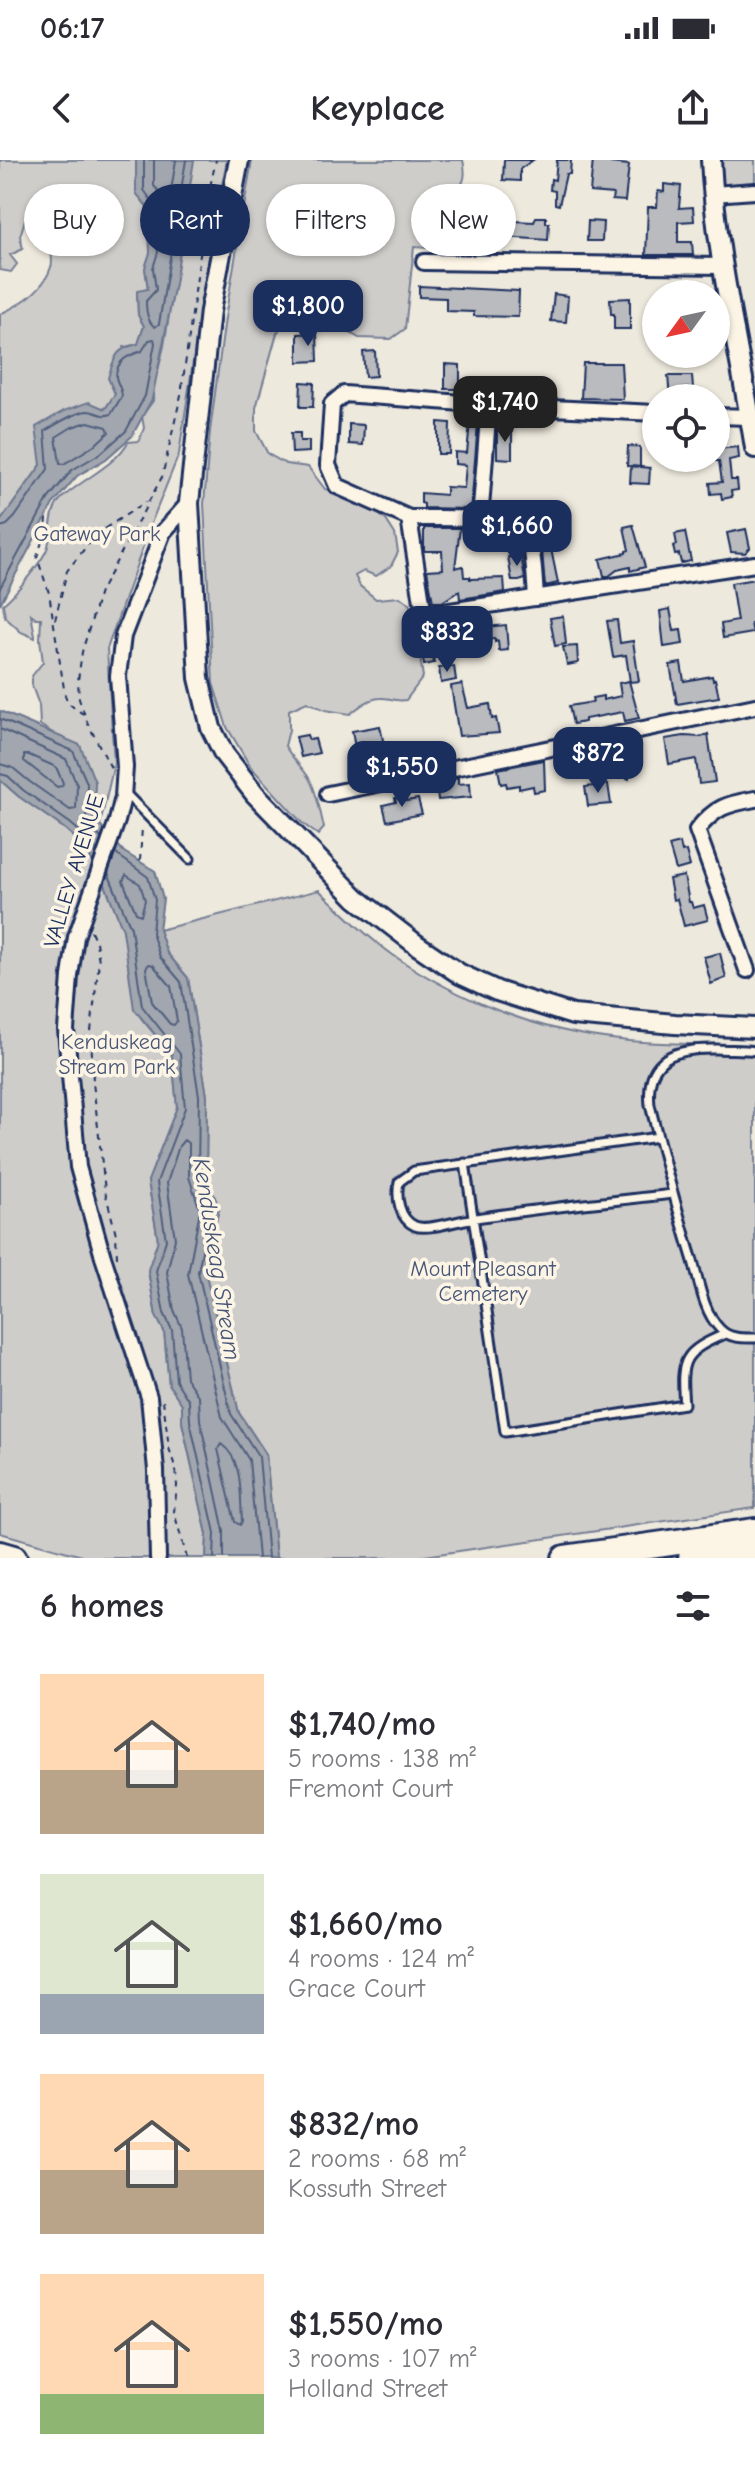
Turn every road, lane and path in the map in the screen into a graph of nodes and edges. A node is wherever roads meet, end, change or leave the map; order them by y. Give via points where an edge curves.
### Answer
1 (216, 160) edge
2 (239, 160) edge
3 (711, 160) edge
4 (755, 191) edge
5 (713, 194) junction
6 (424, 262) dead end
7 (723, 266) junction
8 (489, 405) junction
9 (642, 412) edge
10 (730, 416) edge
11 (750, 417) junction
12 (755, 448) edge
13 (148, 501) junction
14 (189, 503) junction
15 (47, 518) dead end
16 (409, 518) junction
17 (480, 521) junction
18 (755, 564) edge
19 (536, 598) junction
20 (55, 622) junction
21 (755, 706) edge
22 (84, 714) junction
23 (123, 791) junction
24 (328, 794) dead end
25 (755, 799) edge
26 (143, 811) junction
27 (190, 859) dead end
28 (140, 861) dead end
29 (83, 915) junction
30 (747, 970) dead end
31 (755, 1028) edge
32 (755, 1051) edge
33 (658, 1137) junction
34 (465, 1163) junction
35 (673, 1194) junction
36 (474, 1218) junction
37 (118, 1263) dead end
38 (725, 1334) junction
39 (755, 1338) edge
40 (162, 1395) dead end
41 (755, 1531) edge
42 (755, 1549) edge
43 (0, 1554) edge
44 (14, 1558) edge
45 (158, 1558) edge
46 (187, 1558) edge
47 (565, 1558) edge
48 (691, 1558) edge

1 - 13 path via 181,395 162,477
2 - 14 street via 210,311
3 - 5 street
4 - 5 street
5 - 7 street
6 - 7 street
7 - 11 street
8 - 9 street
8 - 16 street via 344,394 332,404 328,465 337,486
8 - 17 street
10 - 11 street
11 - 12 street
13 - 20 path via 96,534 67,571
13 - 22 path via 100,592 78,680
14 - 23 street, VALLEY AVENUE via 163,532 123,636 118,676
14 - 31 street via 199,678 211,728 255,794 356,898 427,953 497,991 573,1015
15 - 20 path via 37,557
16 - 17 street
16 - 19 street via 424,615
17 - 19 street via 515,528 529,542
18 - 19 street
20 - 22 path via 68,703
21 - 24 street
22 - 23 path
23 - 26 lane
23 - 29 street, VALLEY AVENUE
25 - 30 street via 725,805 697,830
26 - 27 lane
26 - 28 path
29 - 37 path via 98,951 93,1082
29 - 45 street, VALLEY AVENUE via 66,1030 78,1167 149,1397
32 - 33 lane via 692,1048 663,1060 649,1083
33 - 34 lane
33 - 35 lane
34 - 36 lane
34 - 36 lane via 408,1173 399,1182 398,1201 406,1219 417,1227
35 - 36 lane
35 - 38 lane via 702,1293
36 - 38 lane via 505,1432 684,1404 681,1375 688,1356
38 - 39 lane
40 - 46 path via 176,1470 174,1512
41 - 47 highway
42 - 48 highway
43 - 44 highway

